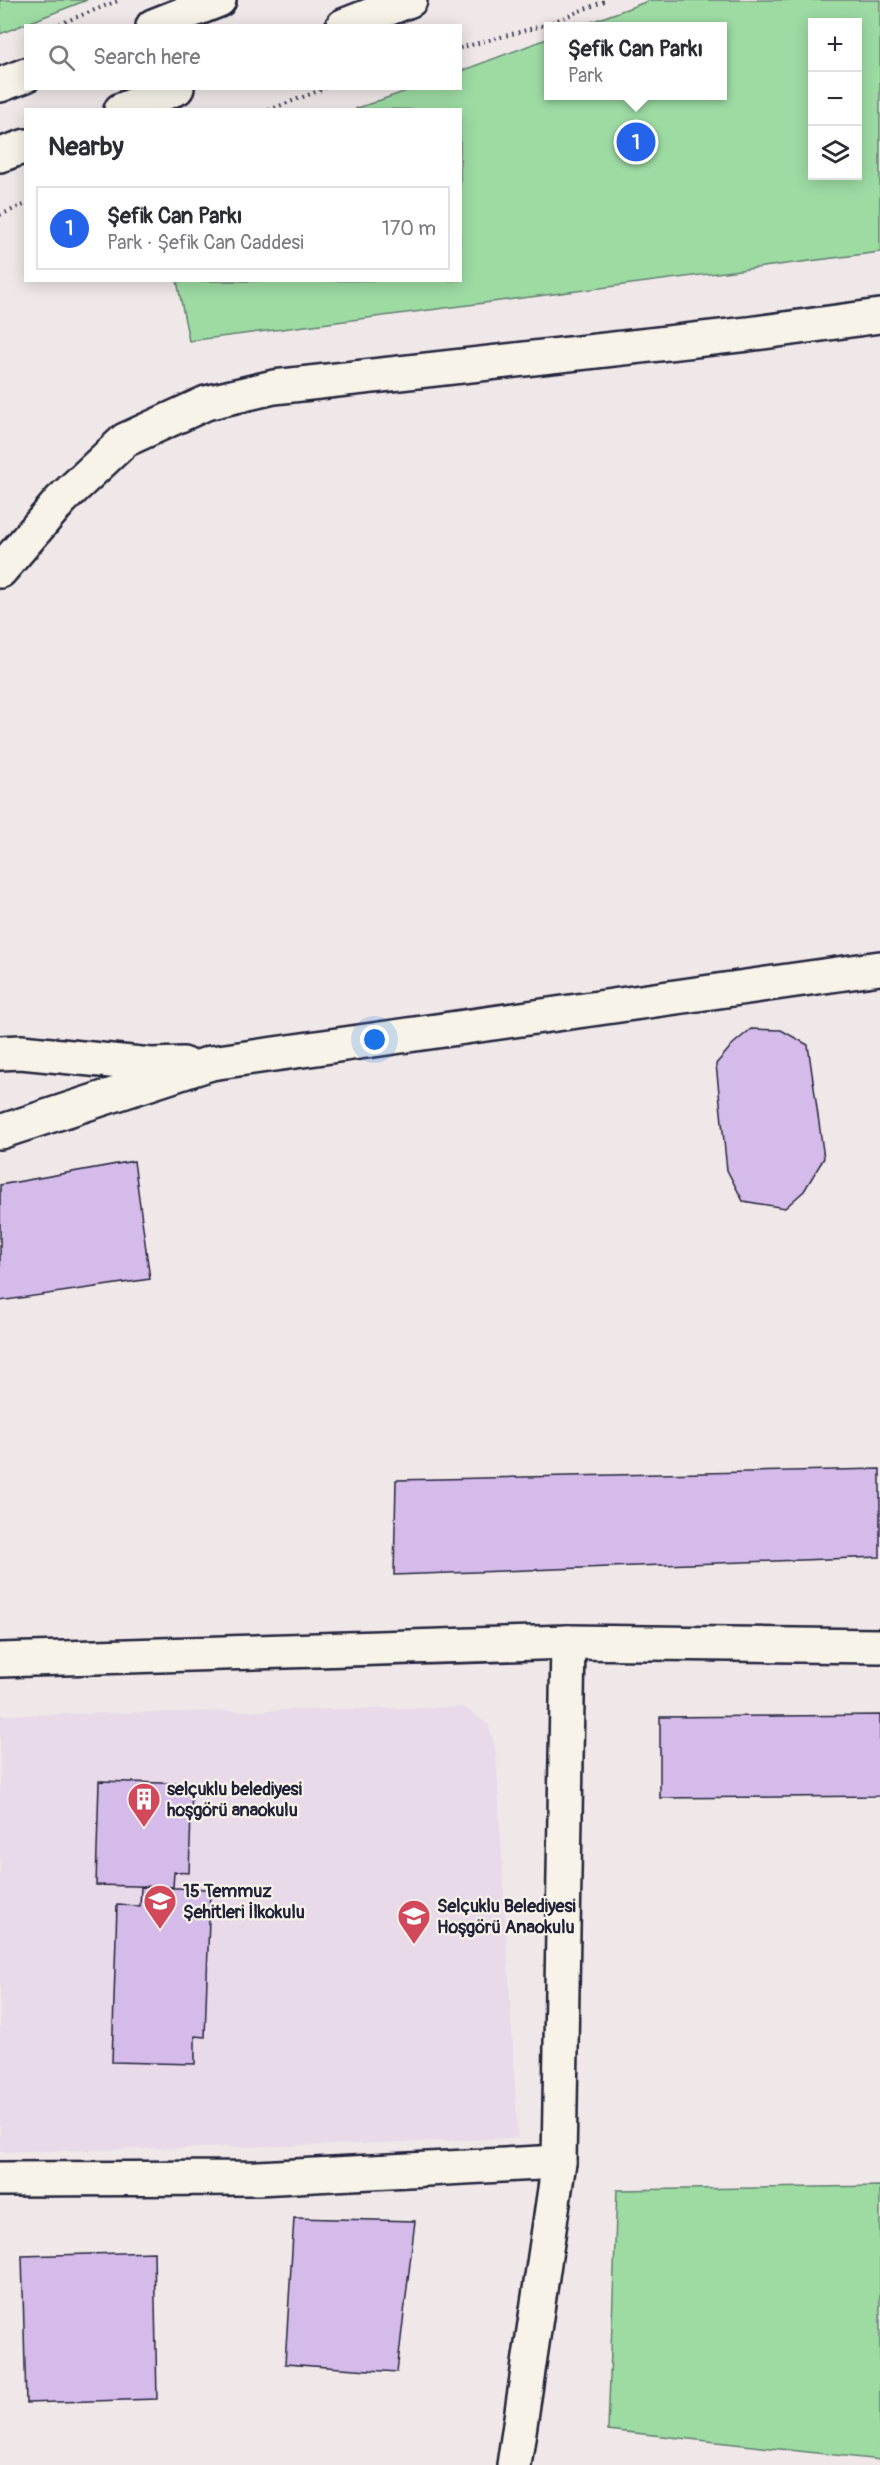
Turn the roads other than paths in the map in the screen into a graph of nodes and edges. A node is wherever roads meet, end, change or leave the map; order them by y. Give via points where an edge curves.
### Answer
1 (219, 0) edge
2 (410, 0) edge
3 (158, 24) edge
4 (348, 24) edge
5 (24, 76) edge
6 (0, 85) edge
7 (172, 90) edge
8 (127, 108) edge
9 (24, 147) edge
10 (0, 155) edge
11 (880, 316) edge
12 (0, 571) edge
13 (880, 968) edge
14 (0, 1053) edge
15 (211, 1064) junction
16 (0, 1132) edge
17 (568, 1642) junction
18 (880, 1646) edge
19 (0, 1660) edge
20 (559, 2162) junction
21 (0, 2179) edge
22 (514, 2465) edge

1 - 3 street
2 - 4 street
5 - 6 street
7 - 8 street
9 - 10 street
11 - 12 street via 274,387 206,403 125,440 61,500
13 - 15 street
14 - 15 street via 151,1065
15 - 16 street
17 - 18 street
17 - 19 street
17 - 20 street
20 - 21 street via 258,2178
20 - 22 street

